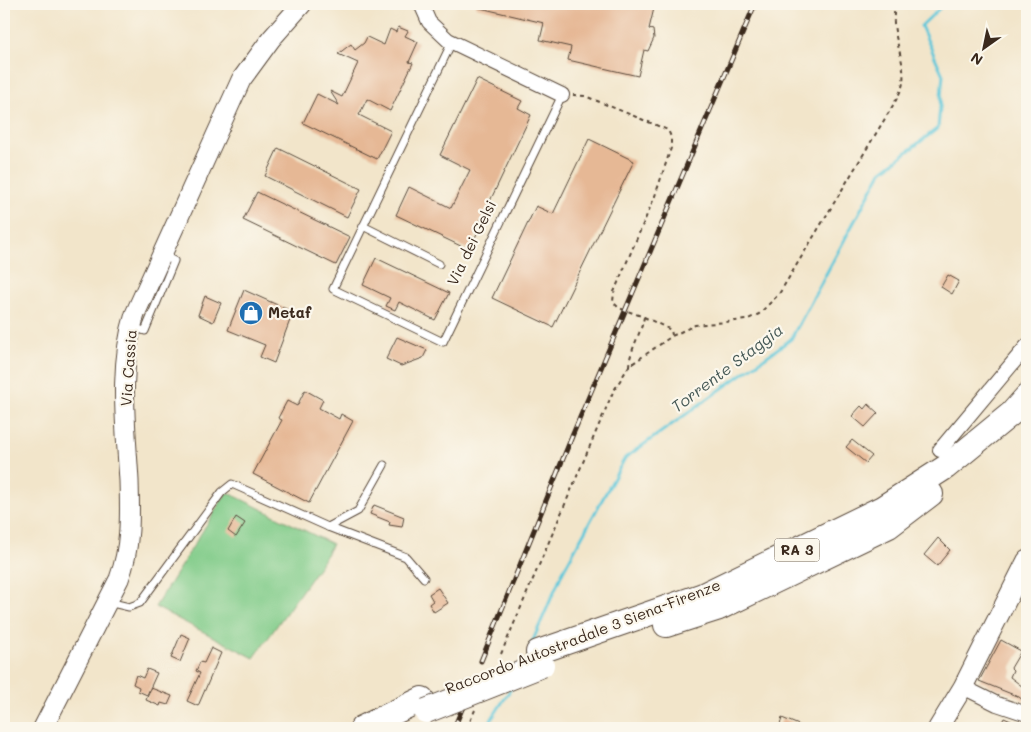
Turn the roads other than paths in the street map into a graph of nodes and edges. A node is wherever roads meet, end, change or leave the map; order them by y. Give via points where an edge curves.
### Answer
1 (302, 4) edge
2 (421, 4) edge
3 (452, 42) junction
4 (562, 95) joint
5 (363, 226) junction
6 (439, 264) dead end
7 (1027, 346) edge
8 (1027, 396) edge
9 (1027, 416) edge
10 (940, 450) dead end
11 (384, 465) dead end
12 (328, 527) junction
13 (1027, 560) edge
14 (424, 578) dead end
15 (108, 601) junction
16 (540, 659) junction
17 (963, 687) junction
18 (424, 705) junction
19 (1027, 714) edge
20 (43, 728) edge
21 (362, 728) edge
22 (393, 728) edge
23 (938, 728) edge

1 - 15 main road, Via Cassia via 241,80 161,255 132,327 126,380 129,523 123,569
2 - 3 street via 432,26
3 - 4 street
3 - 5 lane, Via dei Gelsi
4 - 5 lane, Via dei Gelsi via 443,342 333,289
5 - 6 lane, Via dei Gelsi
7 - 10 street
8 - 16 highway, Raccordo Autostradale 3 Siena-Firenze / RA 3 via 1012,413 946,467 882,508 703,595
9 - 16 highway, Raccordo Autostradale 3 Siena-Firenze / RA 3 via 958,475 889,526 719,608
11 - 12 lane via 358,511
12 - 14 lane via 406,558
12 - 15 lane via 232,484 222,492 140,603 129,608
13 - 17 main road
15 - 20 main road, Via Cassia
16 - 18 highway, Raccordo Autostradale 3 Siena-Firenze / RA 3
17 - 19 street
17 - 23 main road
18 - 21 highway, Raccordo Autostradale 3 Siena-Firenze / RA 3
18 - 22 highway, Raccordo Autostradale 3 Siena-Firenze / RA 3

